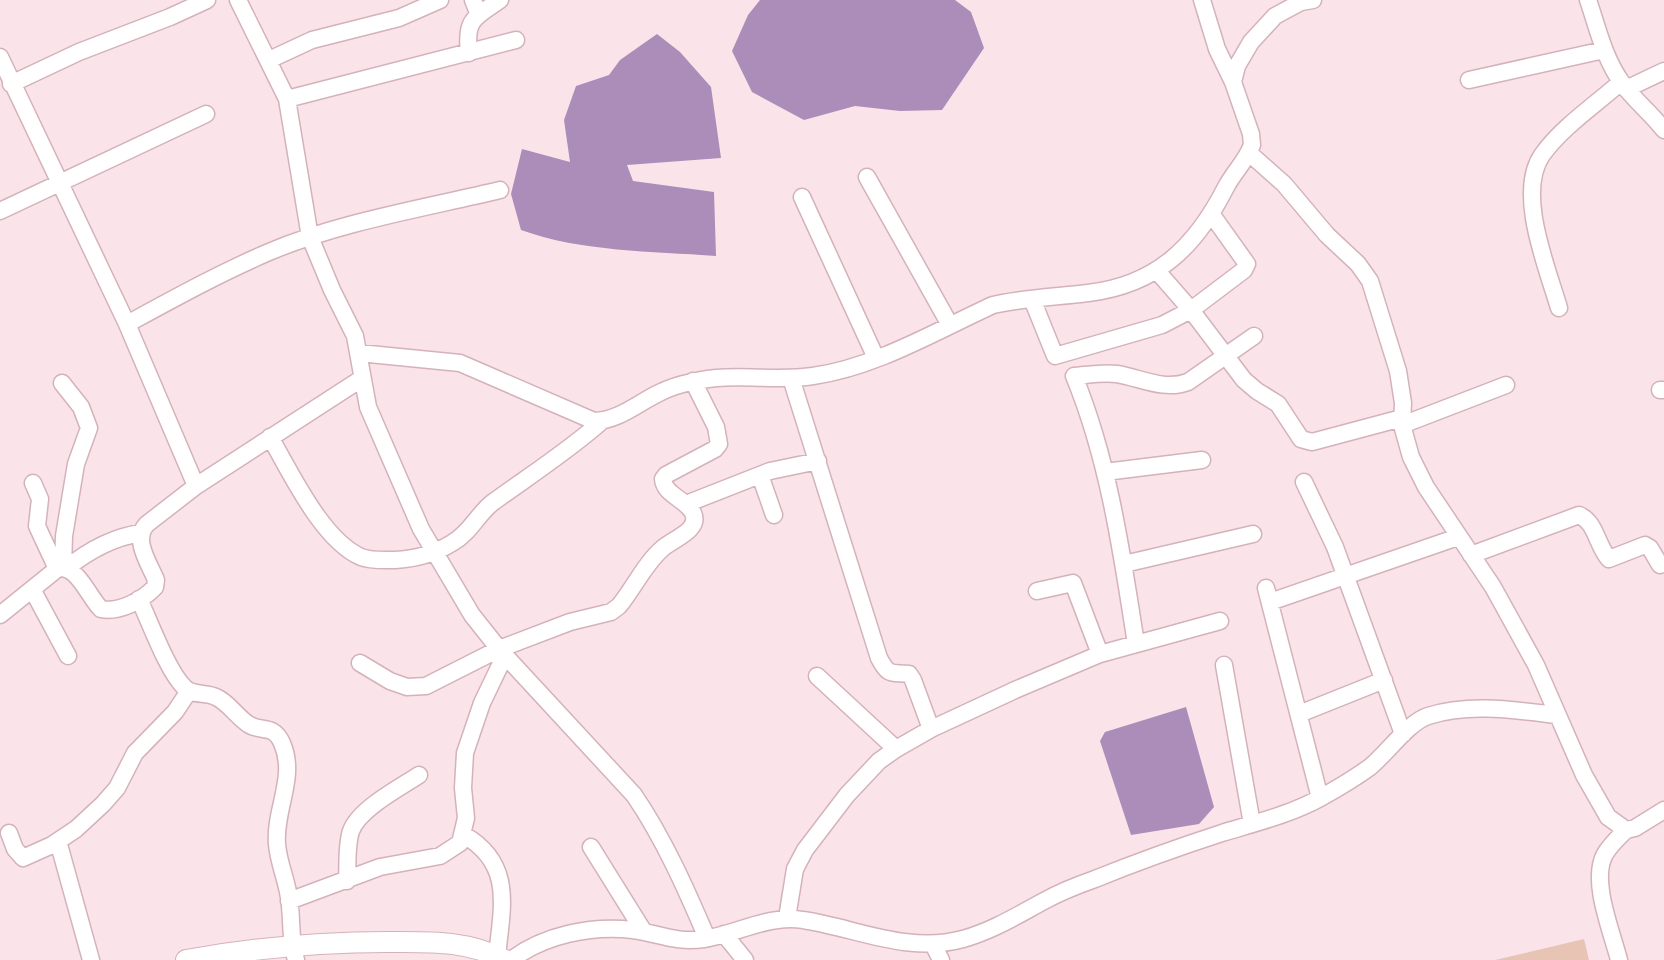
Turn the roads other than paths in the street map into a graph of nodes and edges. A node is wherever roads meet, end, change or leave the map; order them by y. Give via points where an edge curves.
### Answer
1 (207, 0) edge
2 (238, 0) edge
3 (440, 0) edge
4 (500, 0) edge
5 (1202, 0) edge
6 (1313, 0) edge
7 (1588, 0) edge
8 (476, 8) edge
9 (516, 40) dead end
10 (1604, 50) junction
11 (469, 53) junction
12 (0, 57) edge
13 (269, 60) junction
14 (1664, 71) edge
15 (1469, 80) dead end
16 (1233, 82) junction
17 (11, 84) junction
18 (1624, 86) junction
19 (287, 99) junction
20 (206, 114) dead end
21 (1664, 130) edge
22 (1249, 153) junction
23 (867, 177) dead end
24 (59, 184) junction
25 (500, 190) dead end
26 (802, 197) dead end
27 (0, 211) edge
28 (1212, 215) junction
29 (310, 237) junction
30 (1157, 271) junction
31 (1032, 299) junction
32 (1559, 308) dead end
33 (1191, 310) junction
34 (126, 324) junction
35 (950, 325) junction
36 (1254, 336) dead end
37 (359, 353) junction
38 (1225, 354) junction
39 (876, 358) junction
40 (791, 378) junction
41 (361, 379) junction
42 (693, 381) junction
43 (62, 383) dead end
44 (1506, 385) dead end
45 (602, 421) junction
46 (1402, 422) junction
47 (270, 437) junction
48 (1202, 460) dead end
49 (818, 461) junction
50 (1105, 472) junction
51 (760, 475) junction
52 (1304, 482) dead end
53 (33, 483) dead end
54 (196, 486) junction
55 (686, 504) junction
56 (774, 515) dead end
57 (141, 533) junction
58 (1253, 534) dead end
59 (1458, 537) junction
60 (434, 552) junction
61 (1471, 555) junction
62 (1124, 564) junction
63 (1660, 565) dead end
64 (62, 568) junction
65 (1345, 576) junction
66 (32, 589) junction
67 (1037, 591) dead end
68 (139, 599) junction
69 (0, 615) edge
70 (1220, 621) dead end
71 (1136, 644) junction
72 (502, 652) junction
73 (1100, 654) junction
74 (68, 656) dead end
75 (360, 663) dead end
76 (1224, 665) dead end
77 (817, 676) dead end
78 (1384, 680) junction
79 (189, 692) junction
80 (1299, 714) junction
81 (1556, 715) junction
82 (931, 729) junction
83 (1403, 734) junction
84 (896, 749) junction
85 (418, 775) dead end
86 (1320, 798) junction
87 (1664, 810) edge
88 (1252, 824) junction
89 (1626, 830) junction
90 (9, 833) dead end
91 (464, 835) junction
92 (58, 840) junction
93 (591, 847) dead end
94 (347, 881) junction
95 (290, 901) junction
96 (787, 918) junction
97 (644, 932) junction
98 (724, 934) junction
99 (707, 938) junction
100 (933, 944) junction
101 (293, 952) edge
102 (504, 959) edge
103 (91, 960) edge
104 (186, 960) edge
105 (745, 960) edge
106 (941, 960) edge
107 (1619, 960) edge

1 - 17 street via 170,18 79,52
2 - 13 street
3 - 13 street via 399,18 312,40
4 - 8 street
5 - 16 street via 1217,49
6 - 16 street via 1301,2 1275,16 1251,42 1237,66
7 - 10 street
8 - 11 street via 468,28
9 - 11 street
10 - 15 street
10 - 18 street
11 - 19 street
12 - 17 street
13 - 19 street
14 - 18 street
16 - 22 street via 1252,134
17 - 24 street
18 - 21 street
18 - 32 street via 1555,139 1534,172 1531,207
19 - 29 street
20 - 24 street
22 - 28 street
22 - 46 street via 1284,184 1370,281 1398,371
23 - 35 street
24 - 27 street
24 - 34 street
25 - 29 street
26 - 39 street
28 - 30 street via 1178,255
28 - 33 street via 1246,264 1244,270
29 - 34 street via 269,252
29 - 37 street via 355,336
30 - 31 street via 1090,293
30 - 33 street
31 - 33 street via 1055,356 1162,325
31 - 35 street via 993,305
33 - 38 street
34 - 54 street
35 - 39 street
36 - 38 street
37 - 41 street
37 - 45 street via 460,363 594,421
38 - 46 street via 1244,380 1278,404 1306,441
38 - 50 street via 1178,386 1115,374 1074,376 1086,404
39 - 40 street via 839,372
40 - 42 street via 723,377
40 - 49 street
41 - 47 street
41 - 60 street via 379,435
42 - 45 street via 660,392
42 - 55 street via 716,427 719,444 663,479 668,490
43 - 64 street via 81,407 89,428 76,464
44 - 46 street
45 - 60 street via 491,504 466,533
46 - 59 street via 1411,456 1426,487
47 - 54 street
47 - 60 street via 320,520 351,551 380,560 420,557
48 - 50 street
49 - 51 street via 790,465
49 - 82 street via 885,670 892,674 909,674 914,680
50 - 62 street
51 - 55 street
51 - 56 street
52 - 65 street
53 - 64 street via 40,499 37,526
54 - 57 street via 147,524
55 - 72 street via 693,514 692,527 658,554 619,606 611,612 570,622
57 - 64 street via 119,538
57 - 68 street via 156,587
58 - 62 street
59 - 61 street
59 - 65 street
60 - 72 street via 472,616
61 - 63 street via 1579,515 1590,524 1609,559 1645,545
61 - 81 street via 1493,587 1536,665
62 - 71 street
64 - 66 street
64 - 68 street via 101,609 114,610
65 - 78 street
65 - 80 street via 1268,595
66 - 69 street
66 - 74 street
67 - 73 street via 1073,583
68 - 79 street via 169,664
70 - 71 street
71 - 73 street
72 - 75 street via 416,688 390,681
72 - 91 street via 465,753 462,788 466,818
72 - 99 street via 634,795 686,890
73 - 82 street
76 - 88 street
77 - 84 street
78 - 80 street
78 - 83 street
79 - 92 street via 171,717 135,753 117,788 76,829
79 - 95 street via 219,698 247,724 268,728 282,742 287,778 277,844
80 - 86 street
81 - 83 street via 1513,710 1451,710 1424,717
81 - 89 street via 1608,817
82 - 84 street
83 - 86 street via 1368,768
84 - 96 street via 879,761 847,795 805,850 795,869
85 - 94 street via 369,809 354,824 350,833
86 - 88 street
87 - 89 street
88 - 100 street via 1093,880 963,939
89 - 107 street via 1605,854 1599,875
90 - 92 street via 15,849 23,858
91 - 94 street via 460,843 440,856 396,863
91 - 102 street via 485,850 502,885
92 - 103 street
93 - 97 street
94 - 95 street
95 - 101 street
96 - 98 street
96 - 100 street via 899,941
97 - 99 street via 679,941
97 - 102 street via 600,930 556,937
98 - 99 street
98 - 105 street
100 - 106 street
101 - 102 main road via 434,942 480,948
101 - 104 main road

